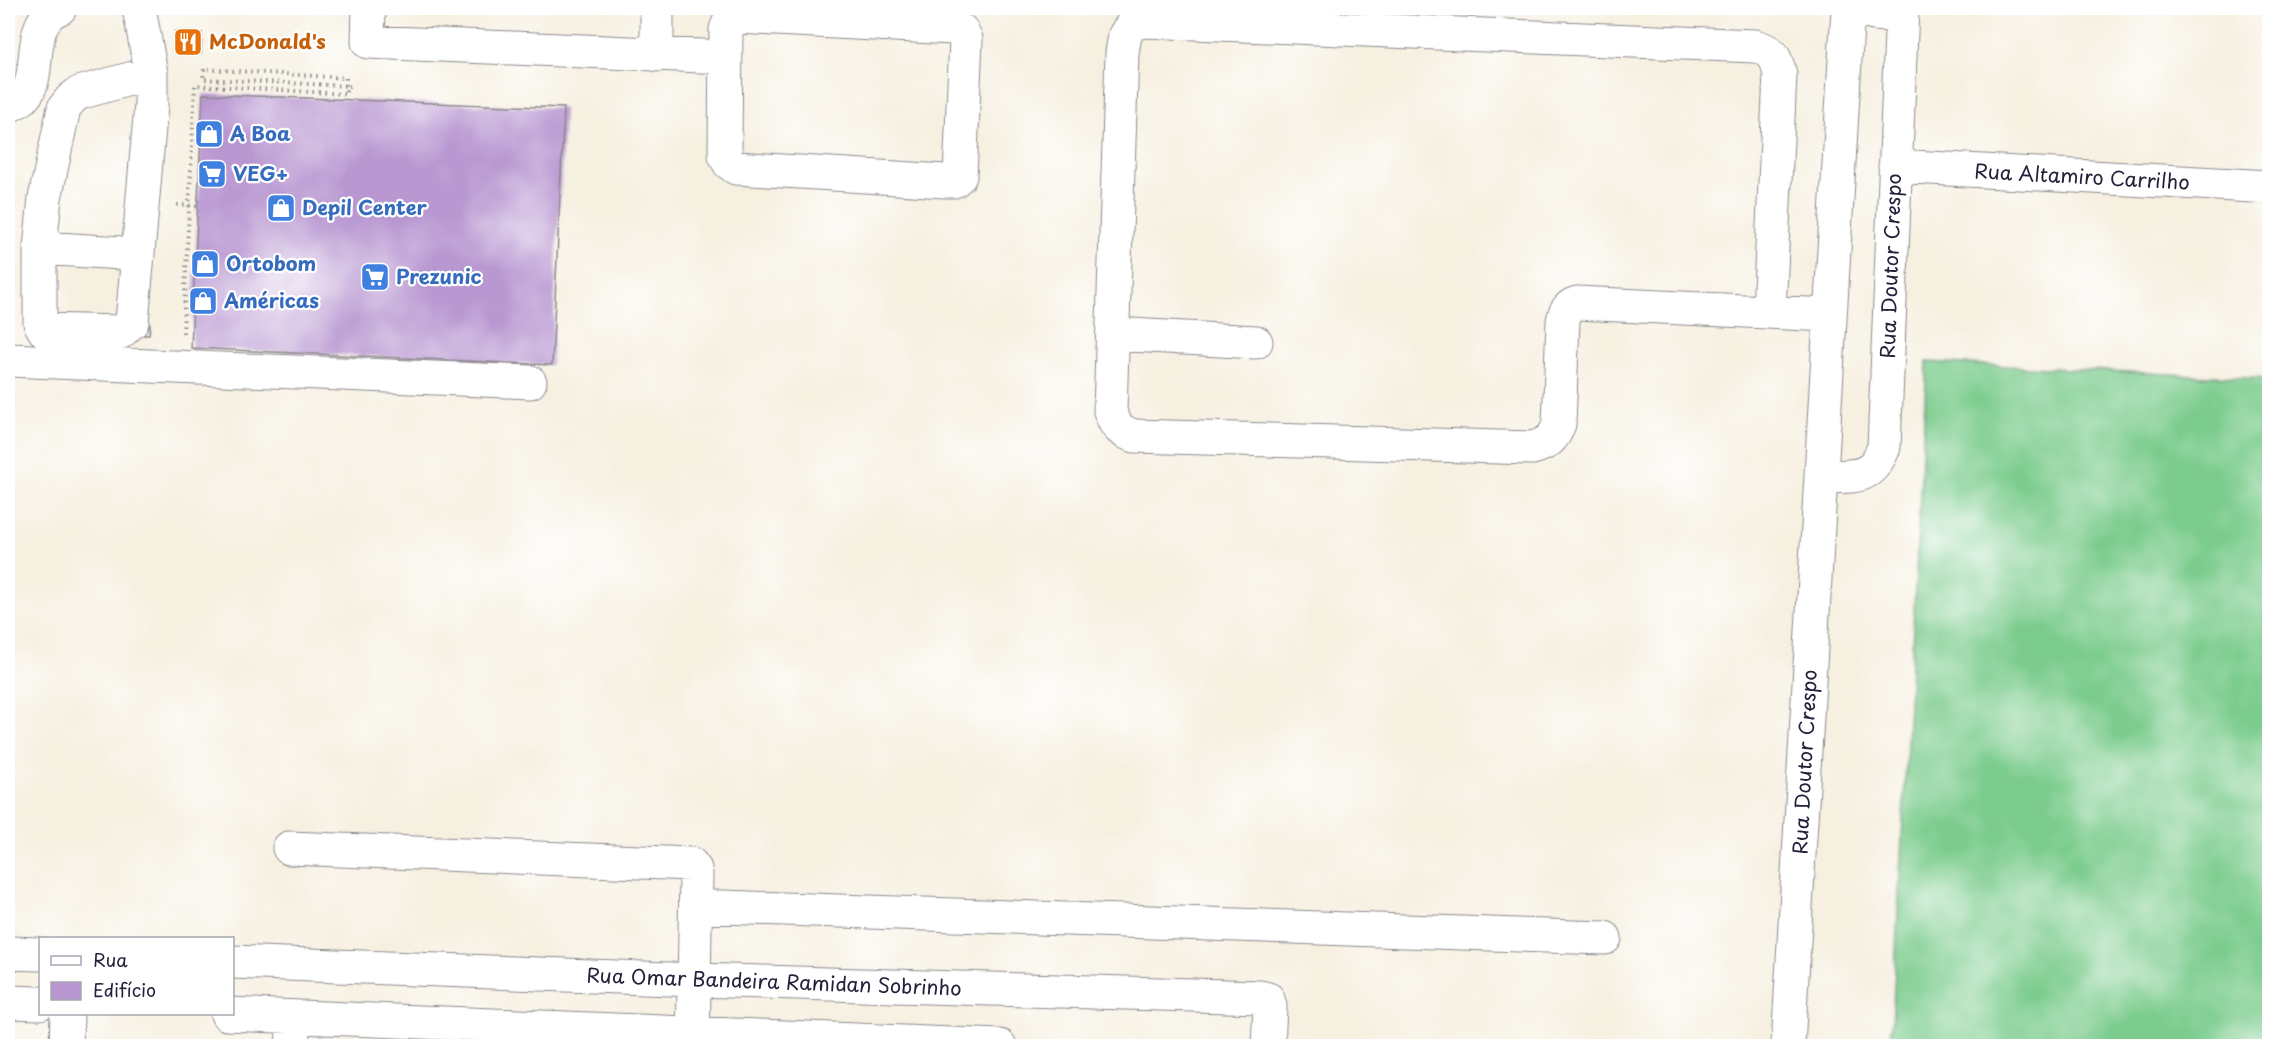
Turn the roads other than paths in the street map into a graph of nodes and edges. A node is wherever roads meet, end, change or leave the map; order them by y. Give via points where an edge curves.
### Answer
1 (26, 8) edge
2 (60, 8) edge
3 (139, 8) edge
4 (369, 8) edge
5 (657, 8) edge
6 (1848, 8) edge
7 (1858, 8) edge
8 (1896, 8) edge
9 (1902, 8) edge
10 (961, 19) edge
11 (657, 55) junction
12 (725, 57) junction
13 (8, 73) edge
14 (151, 73) junction
15 (8, 106) edge
16 (1895, 166) junction
17 (2270, 187) edge
18 (40, 248) junction
19 (138, 254) junction
20 (1769, 312) junction
21 (1830, 315) junction
22 (1113, 334) junction
23 (1256, 342) dead end
24 (8, 360) edge
25 (530, 382) dead end
26 (1822, 477) junction
27 (289, 848) dead end
28 (696, 906) junction
29 (1605, 938) dead end
30 (8, 953) edge
31 (39, 954) edge
32 (234, 962) edge
33 (695, 980) junction
34 (8, 1002) edge
35 (39, 1003) edge
36 (67, 1015) edge
37 (231, 1015) edge
38 (293, 1032) edge
39 (693, 1040) edge
40 (66, 1047) edge
41 (999, 1047) edge
42 (1268, 1047) edge
43 (1788, 1047) edge

1 - 13 street
2 - 15 street via 43,22 30,87 25,96
3 - 14 street
4 - 11 street via 368,42
5 - 11 street
6 - 21 street, Rua Doutor Crespo
7 - 8 street via 1880,15
9 - 16 street, Rua Doutor Crespo
10 - 12 street via 953,28 737,17 730,20 726,29
10 - 12 street via 966,39 962,168 954,181 736,168 725,155
11 - 12 street
14 - 18 street via 79,93 64,108 45,198
14 - 19 street via 150,132
16 - 17 street, Rua Altamiro Carrilho
16 - 26 street, Rua Doutor Crespo via 1884,447 1878,463 1869,472
18 - 19 street
18 - 19 street via 40,323 47,331 121,332 128,328 134,314
20 - 21 street
20 - 22 street via 1570,305 1563,321 1556,436 1532,448 1135,436 1122,432 1110,411
20 - 22 street via 1779,75 1777,61 1769,50 1145,21 1132,24 1125,35 1122,53
21 - 26 street, Rua Doutor Crespo
22 - 23 street
24 - 25 street
26 - 43 street, Rua Doutor Crespo
27 - 28 street via 684,863 695,869
28 - 29 street
28 - 33 street
30 - 31 street
32 - 33 street, Rua Omar Bandeira Ramidan Sobrinho
33 - 39 street
33 - 42 street, Rua Omar Bandeira Ramidan Sobrinho via 1260,997 1268,999 1270,1006
34 - 35 street
36 - 40 street
37 - 38 street
38 - 39 street
39 - 41 street

